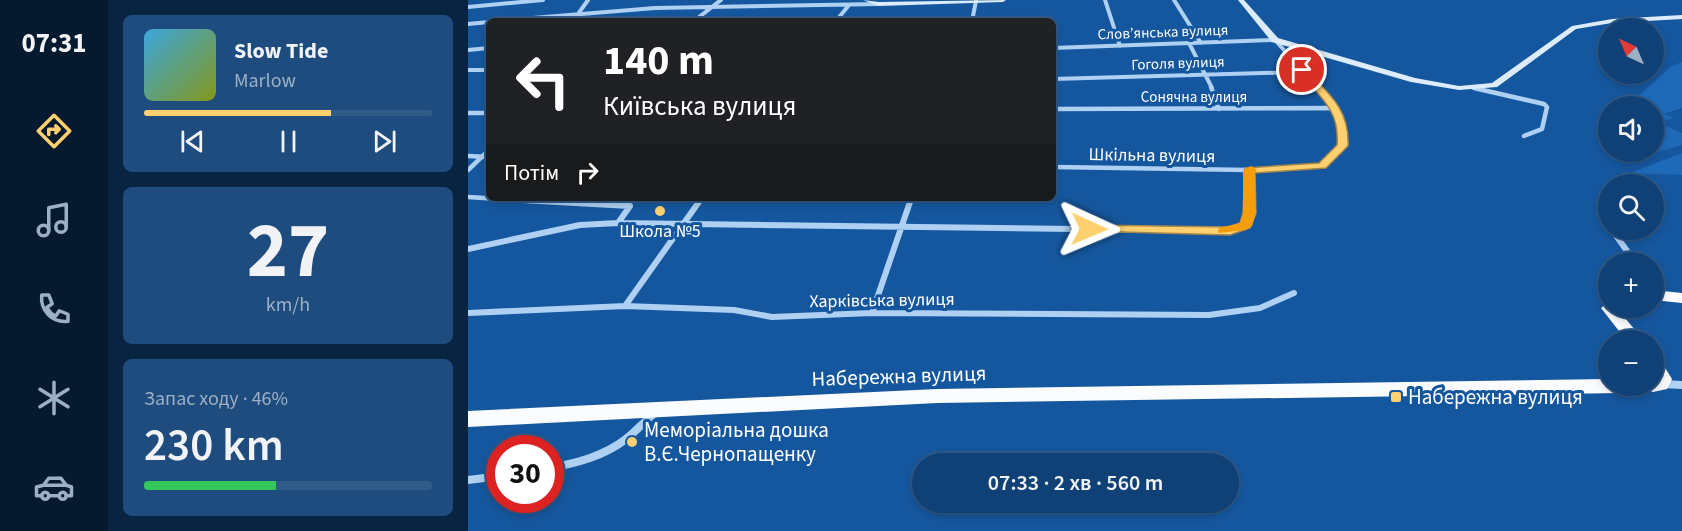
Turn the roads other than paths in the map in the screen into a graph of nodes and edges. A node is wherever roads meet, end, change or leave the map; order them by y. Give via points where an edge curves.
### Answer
1 (543, 0) edge
2 (588, 0) edge
3 (721, 0) edge
4 (866, 0) edge
5 (1003, 0) edge
6 (1105, 0) edge
7 (1174, 0) edge
8 (1241, 0) edge
9 (976, 1) edge
10 (879, 4) junction
11 (849, 5) junction
12 (468, 7) edge
13 (713, 7) junction
14 (579, 13) junction
15 (1682, 17) edge
16 (527, 18) edge
17 (575, 18) edge
18 (698, 18) edge
19 (838, 18) edge
20 (973, 18) edge
21 (486, 22) edge
22 (468, 24) edge
23 (1275, 40) junction
24 (1189, 43) junction
25 (1201, 43) junction
26 (1120, 46) junction
27 (486, 48) edge
28 (1056, 48) edge
29 (468, 50) edge
30 (468, 70) edge
31 (486, 70) edge
32 (1303, 72) junction
33 (1208, 75) junction
34 (1056, 79) edge
35 (1474, 88) junction
36 (1336, 108) junction
37 (1056, 109) edge
38 (1219, 109) junction
39 (468, 113) edge
40 (486, 113) edge
41 (1524, 136) dead end
42 (486, 153) edge
43 (468, 156) edge
44 (482, 157) junction
45 (486, 157) edge
46 (1056, 167) edge
47 (468, 170) edge
48 (1249, 170) junction
49 (468, 197) edge
50 (486, 198) edge
51 (540, 201) edge
52 (700, 201) edge
53 (910, 201) edge
54 (618, 223) junction
55 (683, 223) junction
56 (901, 226) junction
57 (468, 249) edge
58 (1294, 293) dead end
59 (1664, 295) edge
60 (1682, 298) edge
61 (625, 306) junction
62 (468, 313) edge
63 (872, 313) junction
64 (1618, 318) edge
65 (1627, 330) edge
66 (1682, 384) edge
67 (1664, 385) edge
68 (1598, 386) edge
69 (658, 411) junction
70 (468, 419) edge
71 (564, 466) edge
72 (486, 478) edge
73 (468, 480) edge

1 - 12 street
2 - 14 street
3 - 13 street
4 - 10 street
5 - 9 street
6 - 26 street
7 - 25 street
8 - 23 street
9 - 10 street
9 - 20 street
10 - 11 street
11 - 13 street
11 - 19 street
13 - 14 street
13 - 18 street
14 - 16 street
14 - 17 street
15 - 35 street via 1574,27 1494,84
21 - 22 street
23 - 25 street, Слов’янська вулиця
23 - 32 street
23 - 35 street via 1414,80
24 - 25 street, Слов’янська вулиця
24 - 26 street, Слов’янська вулиця
24 - 33 street
26 - 28 street, Слов’янська вулиця
27 - 29 street
30 - 31 street
32 - 33 street, Гоголя вулиця
32 - 36 street
33 - 34 street, Гоголя вулиця
33 - 38 street
35 - 41 street via 1544,104 1547,107 1542,129
36 - 38 street, Сонячна вулиця
36 - 48 street, Шкільна вулиця via 1344,132 1343,146 1322,166
37 - 38 street, Сонячна вулиця
39 - 40 street
42 - 44 street
43 - 44 street
44 - 45 street
44 - 47 street
46 - 48 street, Шкільна вулиця
48 - 56 street via 1250,213 1245,226 1230,231
49 - 50 street
51 - 54 street via 630,206
52 - 55 street
53 - 56 street
54 - 55 street
54 - 57 street via 580,225
55 - 56 street
55 - 61 street
56 - 63 street
58 - 63 street, Харківська вулиця via 1260,308 1209,315
59 - 60 main road
61 - 62 street, Харківська вулиця
61 - 63 street, Харківська вулиця via 734,310 772,317
64 - 65 main road
66 - 67 street
68 - 69 main road, Набережна вулиця via 937,396
69 - 70 main road, Набережна вулиця
69 - 71 street via 604,452
72 - 73 street

